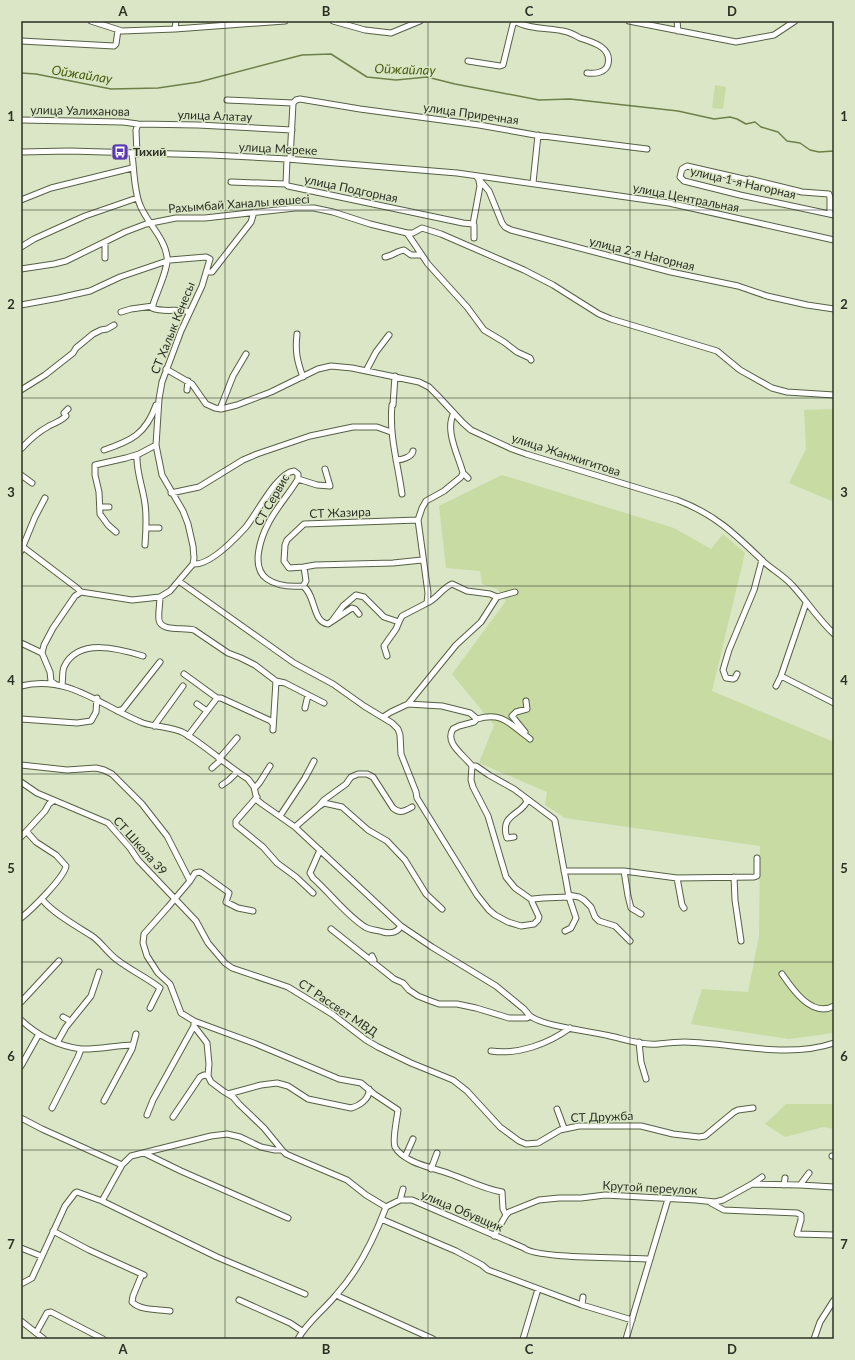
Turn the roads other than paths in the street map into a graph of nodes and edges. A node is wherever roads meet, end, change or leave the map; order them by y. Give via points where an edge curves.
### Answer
1 (92, 21) edge
2 (176, 21) edge
3 (285, 21) edge
4 (333, 21) edge
5 (420, 21) edge
6 (629, 21) edge
7 (677, 21) edge
8 (795, 21) edge
9 (516, 22) edge
10 (175, 29) junction
11 (118, 30) junction
12 (678, 31) junction
13 (21, 42) edge
14 (468, 61) dead end
15 (587, 73) dead end
16 (227, 100) dead end
17 (293, 103) junction
18 (21, 120) edge
19 (138, 124) junction
20 (292, 130) junction
21 (538, 135) junction
22 (647, 149) dead end
23 (21, 152) edge
24 (135, 154) junction
25 (289, 159) junction
26 (132, 168) junction
27 (477, 178) junction
28 (231, 182) dead end
29 (286, 184) junction
30 (533, 184) junction
31 (137, 198) junction
32 (21, 200) edge
33 (254, 212) junction
34 (832, 214) edge
35 (149, 223) junction
36 (473, 224) junction
37 (407, 233) junction
38 (474, 238) dead end
39 (834, 240) edge
40 (105, 242) junction
41 (21, 247) edge
42 (421, 255) junction
43 (385, 257) dead end
44 (105, 258) dead end
45 (167, 261) junction
46 (21, 269) edge
47 (207, 272) junction
48 (21, 305) edge
49 (153, 306) junction
50 (834, 309) edge
51 (121, 312) dead end
52 (190, 312) junction
53 (114, 325) dead end
54 (298, 334) dead end
55 (389, 335) dead end
56 (246, 354) dead end
57 (531, 360) dead end
58 (166, 369) junction
59 (366, 371) junction
60 (395, 376) junction
61 (303, 377) junction
62 (188, 381) junction
63 (21, 390) edge
64 (187, 390) dead end
65 (834, 394) edge
66 (159, 399) junction
67 (68, 409) dead end
68 (220, 409) junction
69 (454, 413) junction
70 (392, 432) junction
71 (154, 448) junction
72 (21, 449) edge
73 (104, 450) dead end
74 (413, 451) dead end
75 (136, 455) junction
76 (396, 460) junction
77 (325, 469) dead end
78 (464, 473) junction
79 (21, 475) edge
80 (468, 478) dead end
81 (298, 479) junction
82 (32, 483) dead end
83 (171, 492) junction
84 (402, 494) dead end
85 (45, 498) dead end
86 (100, 506) junction
87 (109, 507) dead end
88 (418, 520) junction
89 (146, 528) junction
90 (159, 528) dead end
91 (116, 532) dead end
92 (145, 545) dead end
93 (22, 549) edge
94 (422, 560) junction
95 (762, 560) junction
96 (193, 564) junction
97 (304, 567) junction
98 (180, 582) junction
99 (303, 586) junction
100 (81, 592) junction
101 (515, 592) dead end
102 (160, 597) junction
103 (497, 597) junction
104 (428, 600) junction
105 (806, 603) junction
106 (359, 614) dead end
107 (332, 621) junction
108 (398, 622) junction
109 (834, 634) edge
110 (21, 644) edge
111 (42, 653) junction
112 (143, 656) dead end
113 (387, 656) dead end
114 (160, 662) dead end
115 (184, 674) dead end
116 (737, 674) dead end
117 (781, 676) junction
118 (276, 681) junction
119 (55, 684) junction
120 (62, 685) junction
121 (21, 686) edge
122 (182, 686) dead end
123 (776, 686) dead end
124 (308, 695) junction
125 (97, 698) junction
126 (217, 698) junction
127 (526, 701) dead end
128 (324, 703) dead end
129 (834, 703) edge
130 (197, 704) dead end
131 (408, 704) junction
132 (305, 708) dead end
133 (117, 711) junction
134 (207, 711) junction
135 (383, 718) junction
136 (477, 718) junction
137 (21, 719) edge
138 (154, 726) junction
139 (188, 736) junction
140 (237, 738) dead end
141 (220, 760) junction
142 (314, 761) dead end
143 (21, 765) edge
144 (270, 766) dead end
145 (472, 766) junction
146 (212, 768) dead end
147 (237, 772) junction
148 (21, 782) edge
149 (222, 784) dead end
150 (254, 788) junction
151 (257, 797) junction
152 (525, 798) junction
153 (54, 800) junction
154 (318, 807) junction
155 (412, 807) dead end
156 (280, 816) junction
157 (295, 827) junction
158 (27, 832) junction
159 (21, 836) edge
160 (514, 837) dead end
161 (320, 850) junction
162 (758, 858) dead end
163 (564, 871) junction
164 (624, 871) junction
165 (734, 877) junction
166 (678, 878) junction
167 (190, 881) junction
168 (314, 893) dead end
169 (569, 896) junction
170 (42, 899) junction
171 (175, 899) junction
172 (532, 900) junction
173 (684, 908) dead end
174 (442, 910) dead end
175 (253, 912) dead end
176 (641, 914) dead end
177 (21, 918) edge
178 (401, 926) junction
179 (331, 929) dead end
180 (565, 931) dead end
181 (630, 941) dead end
182 (741, 941) dead end
183 (372, 956) dead end
184 (59, 961) dead end
185 (372, 962) junction
186 (99, 972) dead end
187 (782, 974) dead end
188 (21, 1002) edge
189 (834, 1006) edge
190 (150, 1008) dead end
191 (530, 1016) junction
192 (63, 1017) dead end
193 (21, 1020) edge
194 (70, 1021) junction
195 (194, 1024) junction
196 (570, 1028) junction
197 (39, 1034) junction
198 (136, 1034) dead end
199 (639, 1042) junction
200 (834, 1042) edge
201 (58, 1043) junction
202 (134, 1045) junction
203 (81, 1049) junction
204 (491, 1051) dead end
205 (21, 1066) edge
206 (208, 1076) junction
207 (646, 1079) dead end
208 (369, 1089) junction
209 (467, 1091) joint
210 (228, 1094) junction
211 (104, 1101) dead end
212 (52, 1108) dead end
213 (752, 1108) dead end
214 (557, 1109) dead end
215 (147, 1116) dead end
216 (173, 1117) dead end
217 (21, 1118) edge
218 (564, 1128) junction
219 (413, 1139) dead end
220 (282, 1150) junction
221 (437, 1152) dead end
222 (144, 1153) junction
223 (406, 1157) junction
224 (122, 1165) junction
225 (431, 1168) junction
226 (809, 1173) dead end
227 (762, 1177) dead end
228 (785, 1178) dead end
229 (752, 1184) junction
230 (800, 1185) junction
231 (784, 1186) junction
232 (834, 1187) edge
233 (403, 1189) dead end
234 (668, 1199) junction
235 (400, 1200) junction
236 (102, 1201) junction
237 (711, 1202) junction
238 (386, 1208) junction
239 (506, 1215) junction
240 (288, 1218) dead end
241 (381, 1219) junction
242 (53, 1231) junction
243 (834, 1235) edge
244 (494, 1236) junction
245 (21, 1248) edge
246 (41, 1256) junction
247 (650, 1259) junction
248 (21, 1284) edge
249 (538, 1289) junction
250 (305, 1294) dead end
251 (337, 1294) junction
252 (583, 1297) dead end
253 (239, 1300) dead end
254 (834, 1300) edge
255 (582, 1305) junction
256 (170, 1312) dead end
257 (632, 1320) junction
258 (21, 1321) edge
259 (302, 1331) junction
260 (36, 1333) junction
261 (44, 1339) edge
262 (103, 1339) edge
263 (298, 1339) edge
264 (433, 1339) edge
265 (523, 1339) edge
266 (626, 1339) edge
267 (814, 1339) edge

1 - 11 street
2 - 10 street
3 - 10 street
4 - 5 street via 365,30 391,33
6 - 12 street
7 - 12 street
8 - 12 street via 774,35 736,42
9 - 14 street via 513,24 503,65
9 - 15 street via 565,31 600,46 606,52 608,65 604,71
10 - 11 street via 122,32
11 - 13 street via 114,46
16 - 17 street, улица Алатау
17 - 20 street
17 - 21 street, улица Приречная via 300,99
18 - 19 street, улица Уалиханова
19 - 20 street, улица Алатау
19 - 24 street
20 - 25 street
21 - 22 street, улица Приречная
21 - 30 street
23 - 24 street, улица Мереке
24 - 25 street, улица Мереке
24 - 26 street
25 - 27 street, улица Мереке via 411,169
25 - 29 street
26 - 31 street
26 - 32 street via 50,188
27 - 30 street, улица Мереке
27 - 36 street via 480,186
27 - 50 street, улица 2-я Нагорная via 489,191 505,227 511,230 671,272 738,286 767,296
28 - 29 street, улица Подгорная
29 - 36 street, улица Подгорная
30 - 39 street, улица Центральная via 669,203
31 - 35 street
31 - 41 street via 85,216 34,238
33 - 35 street, Рахымбай Ханалы көшесі via 205,218 176,218
33 - 37 street, Рахымбай Ханалы көшесі via 314,208
33 - 47 street, СТ Халык Кенесы via 251,222 212,272
34 - 34 street, улица 1-я Нагорная via 829,194 798,191 687,166 682,168 680,174 684,181
35 - 40 street, Рахымбай Ханалы көшесі
35 - 45 street via 162,243
36 - 38 street
37 - 42 street
37 - 65 street, Рахымбай Ханалы көшесі via 422,228 441,234 541,278 599,314 717,351 740,370 772,388 787,392
40 - 44 street
40 - 46 street, Рахымбай Ханалы көшесі via 66,261
42 - 43 street via 411,255 404,250
42 - 57 street via 468,307 484,330
45 - 47 street via 206,257 210,259
45 - 48 street via 120,277 90,291
45 - 49 street
47 - 52 street, СТ Халык Кенесы
49 - 51 street
49 - 52 street via 154,309
52 - 58 street, СТ Халык Кенесы
53 - 63 street via 93,334 45,376
54 - 61 street via 295,347
55 - 59 street
56 - 68 street via 233,376
58 - 62 street
58 - 66 street, СТ Халык Кенесы
59 - 60 street, улица Жанжигитова
59 - 61 street, улица Жанжигитова via 331,366
60 - 69 street, улица Жанжигитова via 425,385
60 - 70 street via 391,408
61 - 68 street, улица Жанжигитова via 243,403
62 - 64 street
62 - 68 street via 206,404
66 - 71 street, СТ Халык Кенесы
66 - 73 street via 143,430 130,439
67 - 72 street via 63,419 30,439
69 - 78 street via 453,442
69 - 95 street, улица Жанжигитова via 472,430 526,454 685,503 727,527
70 - 76 street
70 - 83 street via 377,427 353,427 310,436 243,460 199,487
71 - 75 street
71 - 83 street, СТ Халык Кенесы via 162,476
74 - 76 street via 409,456
75 - 86 street via 95,465
75 - 89 street via 145,504
76 - 84 street
77 - 81 street via 330,486
78 - 80 street
78 - 88 street via 444,491 426,501
79 - 82 street
81 - 96 street, СТ Сервис via 297,472 289,472 268,493 244,528 211,560
81 - 99 street, СТ Сервис via 269,522 260,544 258,561 260,572 270,580 282,585
83 - 96 street, СТ Халык Кенесы via 183,510 188,524 193,546
85 - 93 street
86 - 87 street
86 - 91 street via 100,514
88 - 94 street
88 - 97 street, СТ Жазира via 304,524 287,540 284,557 289,568
89 - 90 street
89 - 92 street
93 - 100 street
94 - 97 street
94 - 104 street
95 - 105 street, улица Жанжигитова via 792,585
95 - 116 street via 754,590 723,670 726,678 736,678
96 - 98 street
97 - 99 street via 306,581
98 - 102 street
98 - 135 street via 294,663 333,684
99 - 107 street via 310,594 318,619 328,624
100 - 102 street via 132,600
100 - 111 street via 75,596 53,628
101 - 103 street
102 - 118 street via 159,620 163,626 194,630 228,653 255,665
103 - 104 street via 467,591 452,584 433,601
103 - 131 street via 480,622 456,645
104 - 108 street via 402,616
105 - 109 street, улица Жанжигитова
105 - 117 street
106 - 107 street via 352,608
107 - 108 street via 343,606 358,595 364,597 384,617
108 - 113 street via 384,646
110 - 111 street
111 - 119 street
112 - 120 street via 125,650 100,647 83,650 73,656 64,667
114 - 133 street via 123,709
115 - 126 street
117 - 123 street
117 - 129 street
118 - 124 street
118 - 126 street via 273,727 271,721
119 - 120 street
119 - 121 street
120 - 125 street
122 - 138 street
124 - 128 street
124 - 132 street
125 - 133 street
125 - 137 street via 96,712 91,721 77,723
126 - 134 street
127 - 136 street via 527,709 512,716 529,739 507,720 493,717
130 - 134 street
131 - 135 street
131 - 136 street via 442,706 470,713
133 - 138 street
134 - 139 street
135 - 172 street via 398,729 400,754 417,798 477,895 495,915 524,926 534,924 538,920
136 - 145 street via 474,722 455,727 450,735 455,748
138 - 139 street via 180,731
139 - 141 street
140 - 141 street
141 - 146 street
141 - 147 street
142 - 156 street
143 - 167 street via 67,770 96,768 112,774 142,804 167,836
144 - 150 street
145 - 152 street via 476,766
145 - 172 street via 473,787 488,816 506,877 515,888
147 - 149 street
147 - 150 street via 248,779
148 - 153 street, СТ Школа 39
150 - 151 street
151 - 156 street via 257,800
151 - 168 street via 240,815 236,825
152 - 160 street via 526,806 508,820 507,838
152 - 163 street via 554,818
153 - 158 street
153 - 171 street, СТ Школа 39 via 108,823
154 - 155 street via 346,784 351,776 363,773 373,777 395,810 402,812
154 - 157 street
154 - 174 street via 324,803 342,807 368,830 387,841 405,860 426,894
156 - 157 street
157 - 161 street
158 - 159 street
158 - 170 street via 66,866 63,875
161 - 178 street
161 - 178 street via 310,873 350,915 368,928 388,933 397,931
162 - 165 street via 757,876
163 - 164 street
163 - 169 street
164 - 166 street
164 - 176 street via 631,908
165 - 166 street
165 - 182 street
166 - 173 street
167 - 171 street
167 - 175 street via 195,873 200,872 229,893 226,902
169 - 172 street
169 - 180 street via 576,918 571,928
169 - 181 street via 584,900 599,921 615,926
170 - 177 street
170 - 190 street via 59,914 98,940 107,952 160,988
171 - 195 street via 147,929 142,943 158,973 170,984 181,1013
171 - 209 street, СТ Рассвет МВД via 196,922 208,943 232,968 288,987 332,1014 374,1045 453,1080
178 - 191 street via 496,986
179 - 185 street
183 - 185 street
184 - 188 street
185 - 191 street via 409,990 439,1004 457,1004 509,1018
186 - 194 street via 91,996
187 - 189 street via 808,1003 822,1010
191 - 196 street
192 - 194 street
193 - 197 street
194 - 201 street
195 - 206 street via 207,1043
195 - 208 street via 256,1044 339,1079 361,1083
195 - 215 street via 152,1100
196 - 199 street
196 - 204 street via 554,1039 530,1047 504,1053
197 - 201 street
197 - 205 street
198 - 202 street
199 - 200 street via 685,1042 788,1050 818,1047
199 - 207 street
201 - 203 street
202 - 203 street
202 - 211 street
203 - 212 street
206 - 210 street via 215,1086
206 - 216 street via 200,1077
208 - 210 street via 363,1101 351,1108 308,1099 288,1086 277,1083
208 - 223 street via 398,1110 395,1146
209 - 218 street, СТ Дружба via 500,1127 526,1144 538,1142
210 - 220 street via 261,1125
213 - 218 street, СТ Дружба via 734,1112 704,1136 699,1137 641,1126
214 - 218 street
217 - 224 street
219 - 223 street
220 - 222 street via 261,1147 233,1134 227,1134
220 - 238 street via 290,1156 347,1180
221 - 225 street
222 - 224 street via 131,1156
222 - 240 street
223 - 225 street
224 - 236 street
225 - 239 street via 502,1192
226 - 230 street
227 - 229 street, Крутой переулок
228 - 231 street
229 - 231 street
229 - 237 street, Крутой переулок via 723,1200
230 - 231 street
230 - 232 street
233 - 235 street
234 - 237 street, Крутой переулок
234 - 239 street, Крутой переулок via 599,1195 544,1199 528,1203
234 - 247 street
235 - 238 street
235 - 244 street, улица Обувщик via 412,1200
236 - 242 street via 75,1193
236 - 250 street via 217,1257
237 - 243 street via 724,1210 797,1213 801,1215 801,1220 797,1234
238 - 241 street
239 - 244 street
241 - 249 street via 456,1251 488,1270
241 - 251 street via 359,1264
242 - 246 street
242 - 256 street via 143,1275 132,1296 132,1302 141,1308
244 - 247 street, улица Обувщик via 538,1254
245 - 246 street
246 - 248 street via 32,1278
247 - 257 street
249 - 255 street
249 - 265 street
251 - 259 street
251 - 264 street
252 - 255 street
253 - 259 street
254 - 267 street via 820,1322
255 - 257 street
257 - 266 street
258 - 260 street
259 - 263 street
260 - 261 street
260 - 262 street via 47,1313 51,1312

